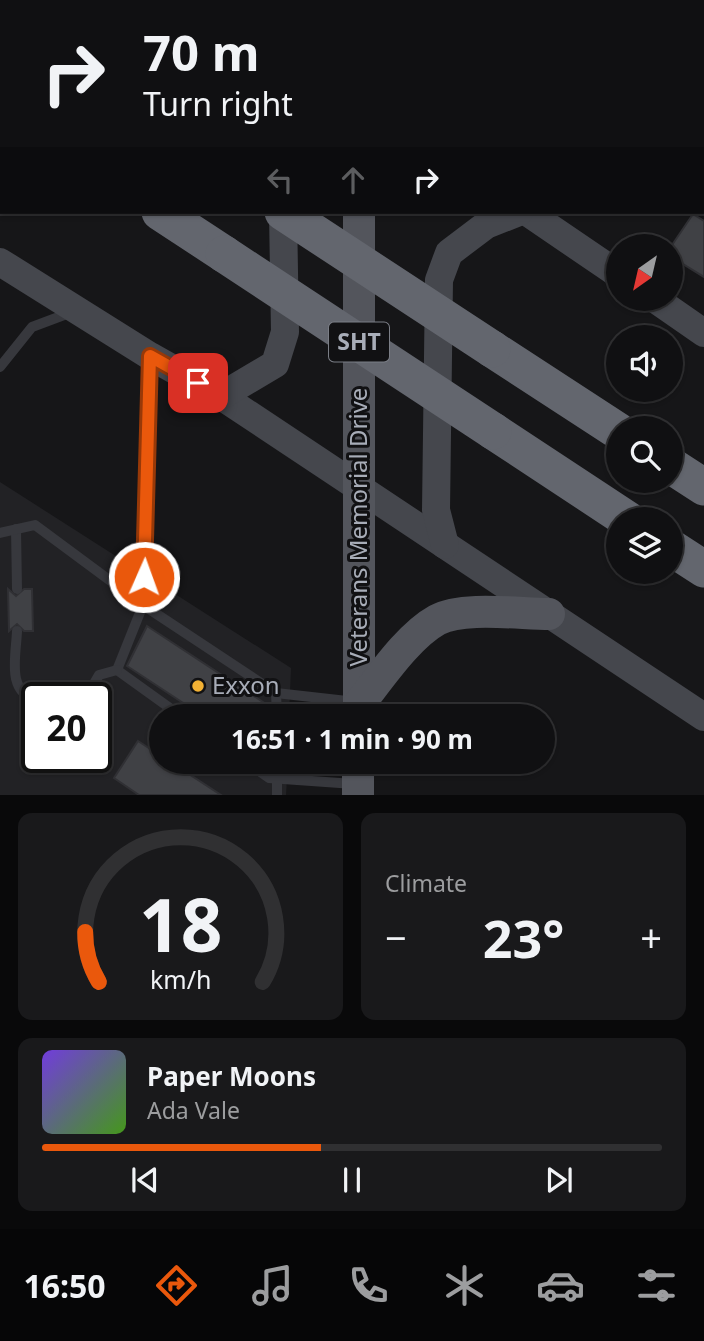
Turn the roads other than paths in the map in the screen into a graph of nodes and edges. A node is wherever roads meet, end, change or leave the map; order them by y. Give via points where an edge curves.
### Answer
1 (163, 214) edge
2 (283, 214) edge
3 (286, 214) edge
4 (359, 214) edge
5 (514, 214) edge
6 (530, 214) edge
7 (0, 262) edge
8 (606, 266) edge
9 (78, 310) junction
10 (673, 312) edge
11 (704, 333) edge
12 (150, 356) junction
13 (0, 367) edge
14 (222, 396) junction
15 (606, 423) edge
16 (683, 473) edge
17 (704, 487) edge
18 (359, 488) junction
19 (608, 507) edge
20 (16, 529) junction
21 (0, 533) edge
22 (445, 545) junction
23 (683, 555) edge
24 (704, 569) edge
25 (17, 589) dead end
26 (143, 605) junction
27 (549, 614) junction
28 (17, 631) dead end
29 (117, 670) junction
30 (95, 682) edge
31 (21, 692) edge
32 (276, 693) junction
33 (164, 704) edge
34 (276, 704) edge
35 (333, 704) edge
36 (359, 704) edge
37 (363, 704) edge
38 (704, 717) edge
39 (263, 774) edge
40 (277, 774) edge
41 (277, 778) junction
42 (358, 780) edge
43 (277, 795) edge

1 - 19 highway, SHT, bridge
2 - 14 main road via 285,332 275,363
3 - 15 highway, SHT, bridge
4 - 18 main road, Veterans Memorial Drive
5 - 22 main road via 486,225 449,253 439,280 436,510
6 - 8 main road
7 - 9 main road
9 - 12 main road
9 - 13 lane via 32,327
10 - 11 main road
12 - 14 main road
12 - 26 lane
14 - 18 main road
16 - 17 highway
18 - 22 main road
18 - 36 main road, Veterans Memorial Drive
20 - 21 lane
20 - 25 lane
20 - 26 lane via 35,525
22 - 27 main road
23 - 24 highway
26 - 29 lane
26 - 32 lane
27 - 37 main road via 464,613 437,620 405,648
27 - 38 main road
28 - 31 lane via 15,685
29 - 30 lane via 99,675
29 - 33 lane
32 - 34 lane
32 - 35 lane
39 - 41 lane
40 - 41 lane
41 - 42 lane
41 - 43 lane

